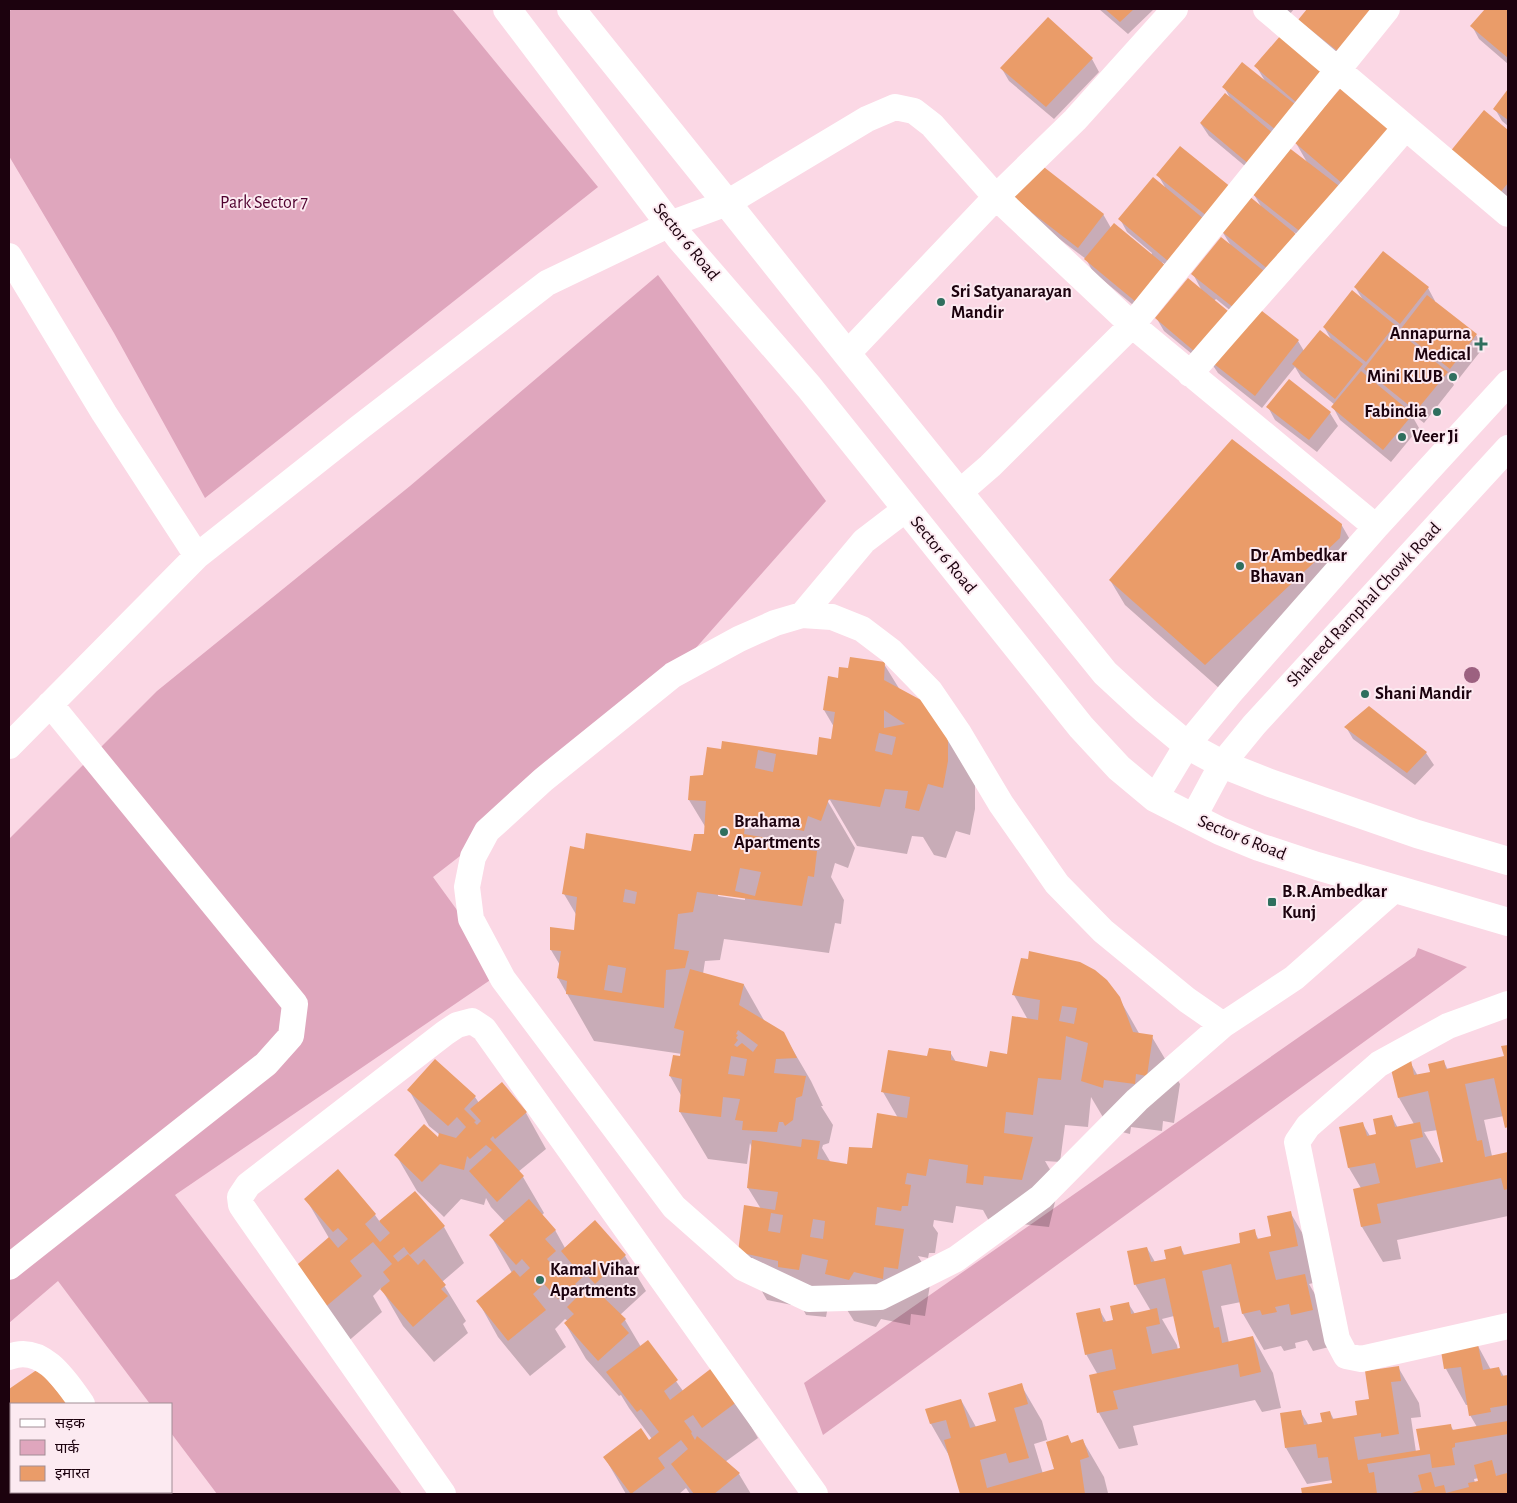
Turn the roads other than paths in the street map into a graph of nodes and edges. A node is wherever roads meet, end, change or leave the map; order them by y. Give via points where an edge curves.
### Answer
1 (507, 9) edge
2 (570, 9) edge
3 (1175, 9) edge
4 (1266, 9) edge
5 (1386, 9) edge
6 (1337, 69) junction
7 (1406, 128) junction
8 (996, 197) junction
9 (727, 203) junction
10 (1508, 214) edge
11 (670, 224) junction
12 (9, 256) edge
13 (1132, 325) junction
14 (847, 354) junction
15 (1190, 374) junction
16 (1508, 383) edge
17 (1508, 448) edge
18 (960, 492) junction
19 (906, 509) junction
20 (1376, 527) junction
21 (197, 556) junction
22 (802, 615) junction
23 (50, 704) junction
24 (1187, 745) junction
25 (9, 746) edge
26 (1222, 764) junction
27 (1155, 798) junction
28 (1193, 818) junction
29 (1508, 861) edge
30 (1395, 890) junction
31 (1508, 922) edge
32 (1508, 1004) edge
33 (1223, 1025) junction
34 (9, 1267) edge
35 (1508, 1326) edge
36 (9, 1358) edge
37 (81, 1403) edge
38 (442, 1494) edge
39 (815, 1494) edge

1 - 11 street, Sector 6 Road
2 - 9 street
3 - 8 street via 1076,120
4 - 6 street
5 - 6 street
6 - 7 street
6 - 13 street
7 - 10 street
7 - 15 street
8 - 9 street via 932,125 914,111 895,107 867,119
8 - 13 street
8 - 14 street
9 - 11 street
9 - 14 street
11 - 19 street, Sector 6 Road via 810,388
11 - 21 street via 547,283
12 - 21 street via 104,413
13 - 15 street
13 - 18 street
14 - 18 street
15 - 20 street
16 - 20 street
17 - 26 street, Shaheed Ramphal Chowk Road
18 - 24 street via 1104,673
19 - 22 street via 864,541
19 - 27 street, Sector 6 Road via 1081,727 1119,768
20 - 24 street
21 - 23 street
22 - 33 street via 832,617 862,629 891,651 930,691 1001,804 1057,884 1103,931 1187,1000
22 - 33 street via 739,639 673,675 543,780 487,831 473,857 466,886 471,919 503,980 674,1206 743,1268 808,1299 880,1297 956,1259 1041,1197 1137,1100
23 - 25 street
23 - 34 street via 295,1004 291,1036 266,1064
24 - 26 street
24 - 27 street
26 - 28 street, Shaheed Ramphal Chowk Road
26 - 29 street via 1417,834
27 - 28 street, Sector 6 Road
28 - 30 street, Sector 6 Road via 1259,847
30 - 31 street, Sector 6 Road
30 - 33 street via 1294,978
32 - 35 street via 1448,1026 1379,1064 1308,1126 1297,1142 1337,1339 1346,1356 1361,1360
36 - 37 street via 16,1354 36,1355 61,1375
38 - 39 street via 245,1211 240,1197 248,1185 445,1033 472,1021 484,1029

